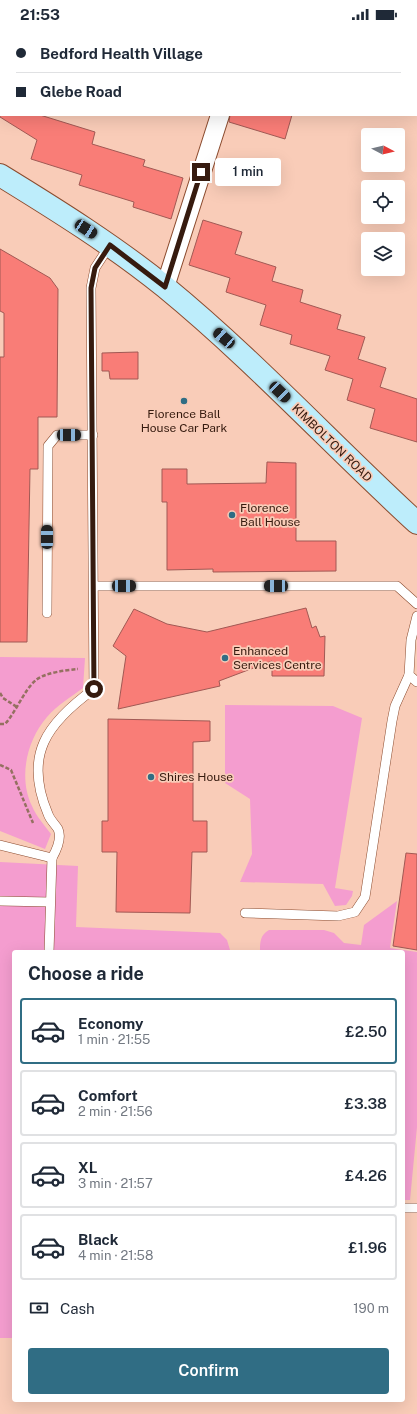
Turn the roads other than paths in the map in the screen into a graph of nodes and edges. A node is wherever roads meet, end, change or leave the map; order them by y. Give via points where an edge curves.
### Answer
1 (220, 116) edge
2 (0, 175) edge
3 (110, 245) junction
4 (165, 287) junction
5 (93, 435) junction
6 (417, 523) edge
7 (94, 586) junction
8 (417, 604) edge
9 (47, 613) dead end
10 (417, 616) edge
11 (409, 675) junction
12 (417, 682) edge
13 (0, 845) edge
14 (52, 858) junction
15 (0, 901) edge
16 (50, 902) junction
17 (245, 913) dead end
18 (49, 950) edge
19 (405, 1208) edge
20 (417, 1208) edge

1 - 4 street
2 - 3 main road, KIMBOLTON ROAD
3 - 4 main road, KIMBOLTON ROAD
3 - 5 lane via 95,268 91,288
4 - 6 main road, KIMBOLTON ROAD via 236,348 357,468
5 - 7 lane
5 - 9 lane via 57,435 48,446
7 - 8 lane via 397,586
7 - 14 lane via 94,689 70,707 50,729 38,756 38,787 48,816 59,831 57,848
10 - 11 lane via 411,640
11 - 12 lane
11 - 17 lane via 394,706 365,897 355,912 338,916
13 - 14 lane
14 - 16 lane
15 - 16 lane
16 - 18 lane
19 - 20 lane

